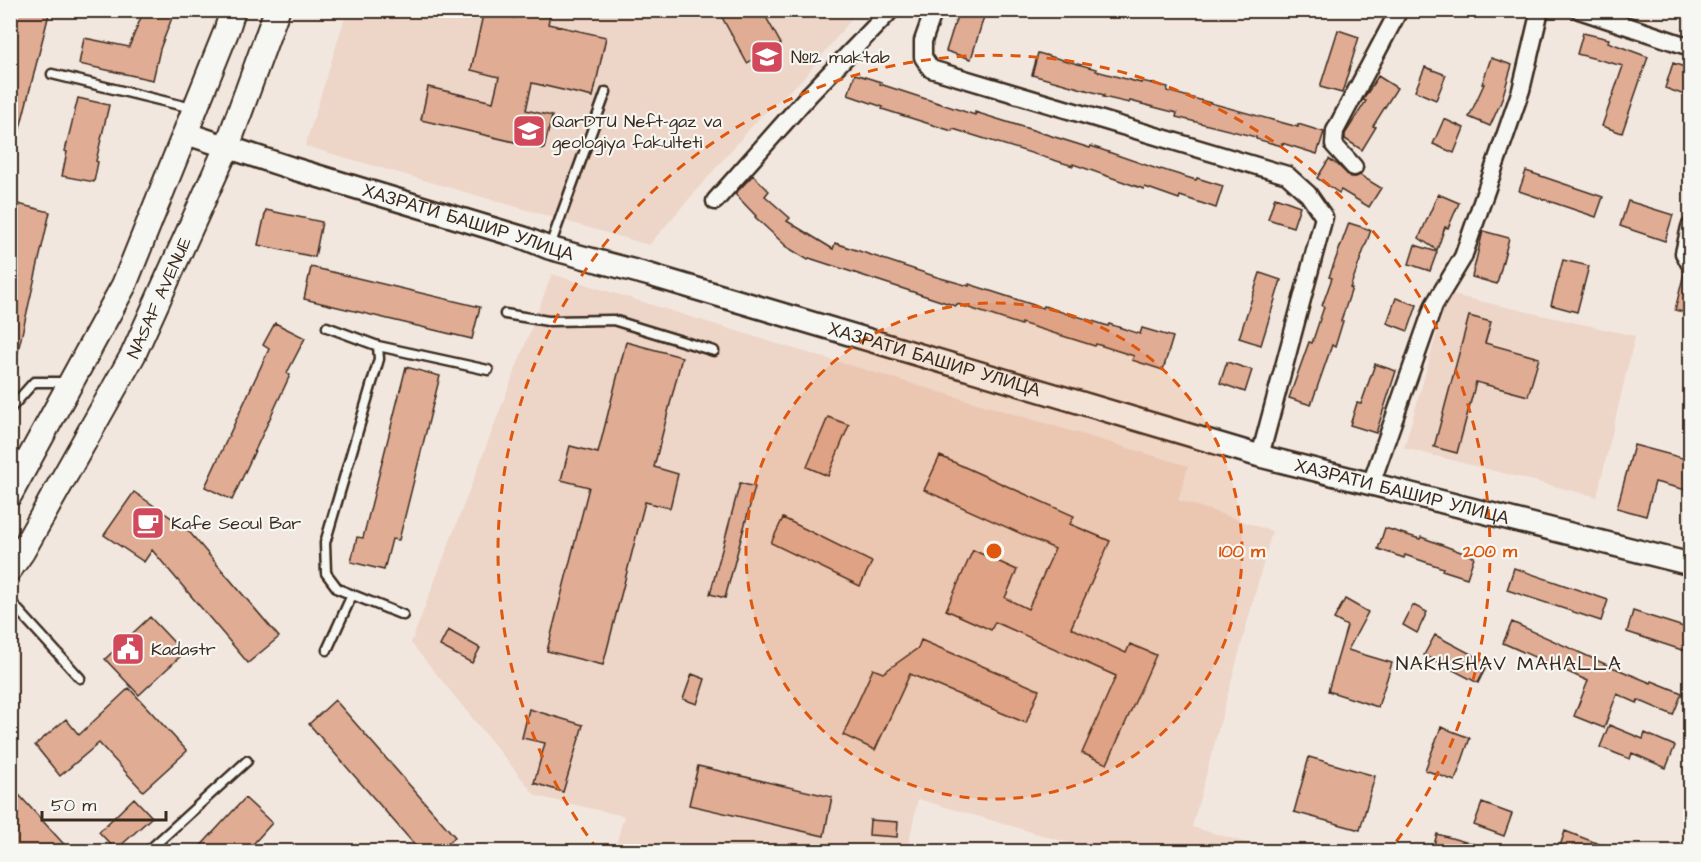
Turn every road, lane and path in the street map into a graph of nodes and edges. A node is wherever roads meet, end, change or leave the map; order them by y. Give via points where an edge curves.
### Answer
1 (233, 10) edge
2 (277, 10) edge
3 (891, 10) edge
4 (934, 10) edge
5 (1399, 10) edge
6 (1540, 10) edge
7 (1579, 10) edge
8 (1690, 47) edge
9 (52, 74) dead end
10 (606, 92) dead end
11 (195, 109) junction
12 (185, 133) junction
13 (227, 147) junction
14 (1354, 167) dead end
15 (715, 201) dead end
16 (1690, 227) edge
17 (549, 248) junction
18 (1690, 264) edge
19 (505, 314) dead end
20 (327, 327) dead end
21 (378, 346) junction
22 (714, 351) dead end
23 (488, 370) dead end
24 (71, 382) junction
25 (10, 409) edge
26 (1260, 456) junction
27 (1371, 484) junction
28 (10, 494) edge
29 (1690, 564) edge
30 (10, 569) edge
31 (352, 595) junction
32 (10, 601) edge
33 (403, 615) dead end
34 (327, 650) dead end
35 (80, 678) dead end
36 (247, 761) dead end
37 (147, 852) edge

1 - 11 main road, NASAF AVENUE
2 - 13 main road, NASAF AVENUE
3 - 15 street
4 - 26 street via 923,41 923,57 931,69 1287,175 1308,194 1324,217
5 - 14 street via 1335,130 1334,145
6 - 27 street via 1521,90 1463,257 1434,305
7 - 8 street
9 - 11 lane
10 - 17 lane
11 - 12 main road, NASAF AVENUE
12 - 13 street, ХАЗРАТИ БАШИР УЛИЦА
12 - 24 main road, NASAF AVENUE via 124,285
13 - 17 street, ХАЗРАТИ БАШИР УЛИЦА via 524,237
13 - 30 main road, NASAF AVENUE via 133,354
16 - 18 street via 1684,253
17 - 26 street, ХАЗРАТИ БАШИР УЛИЦА
19 - 22 lane via 548,321 613,320
20 - 21 lane
21 - 23 lane
21 - 31 lane via 378,359 325,543 326,573 338,590
24 - 25 lane via 34,382
24 - 28 main road, NASAF AVENUE
26 - 27 street, ХАЗРАТИ БАШИР УЛИЦА
27 - 29 street, ХАЗРАТИ БАШИР УЛИЦА
31 - 33 lane
31 - 34 lane
32 - 35 lane
36 - 37 lane

